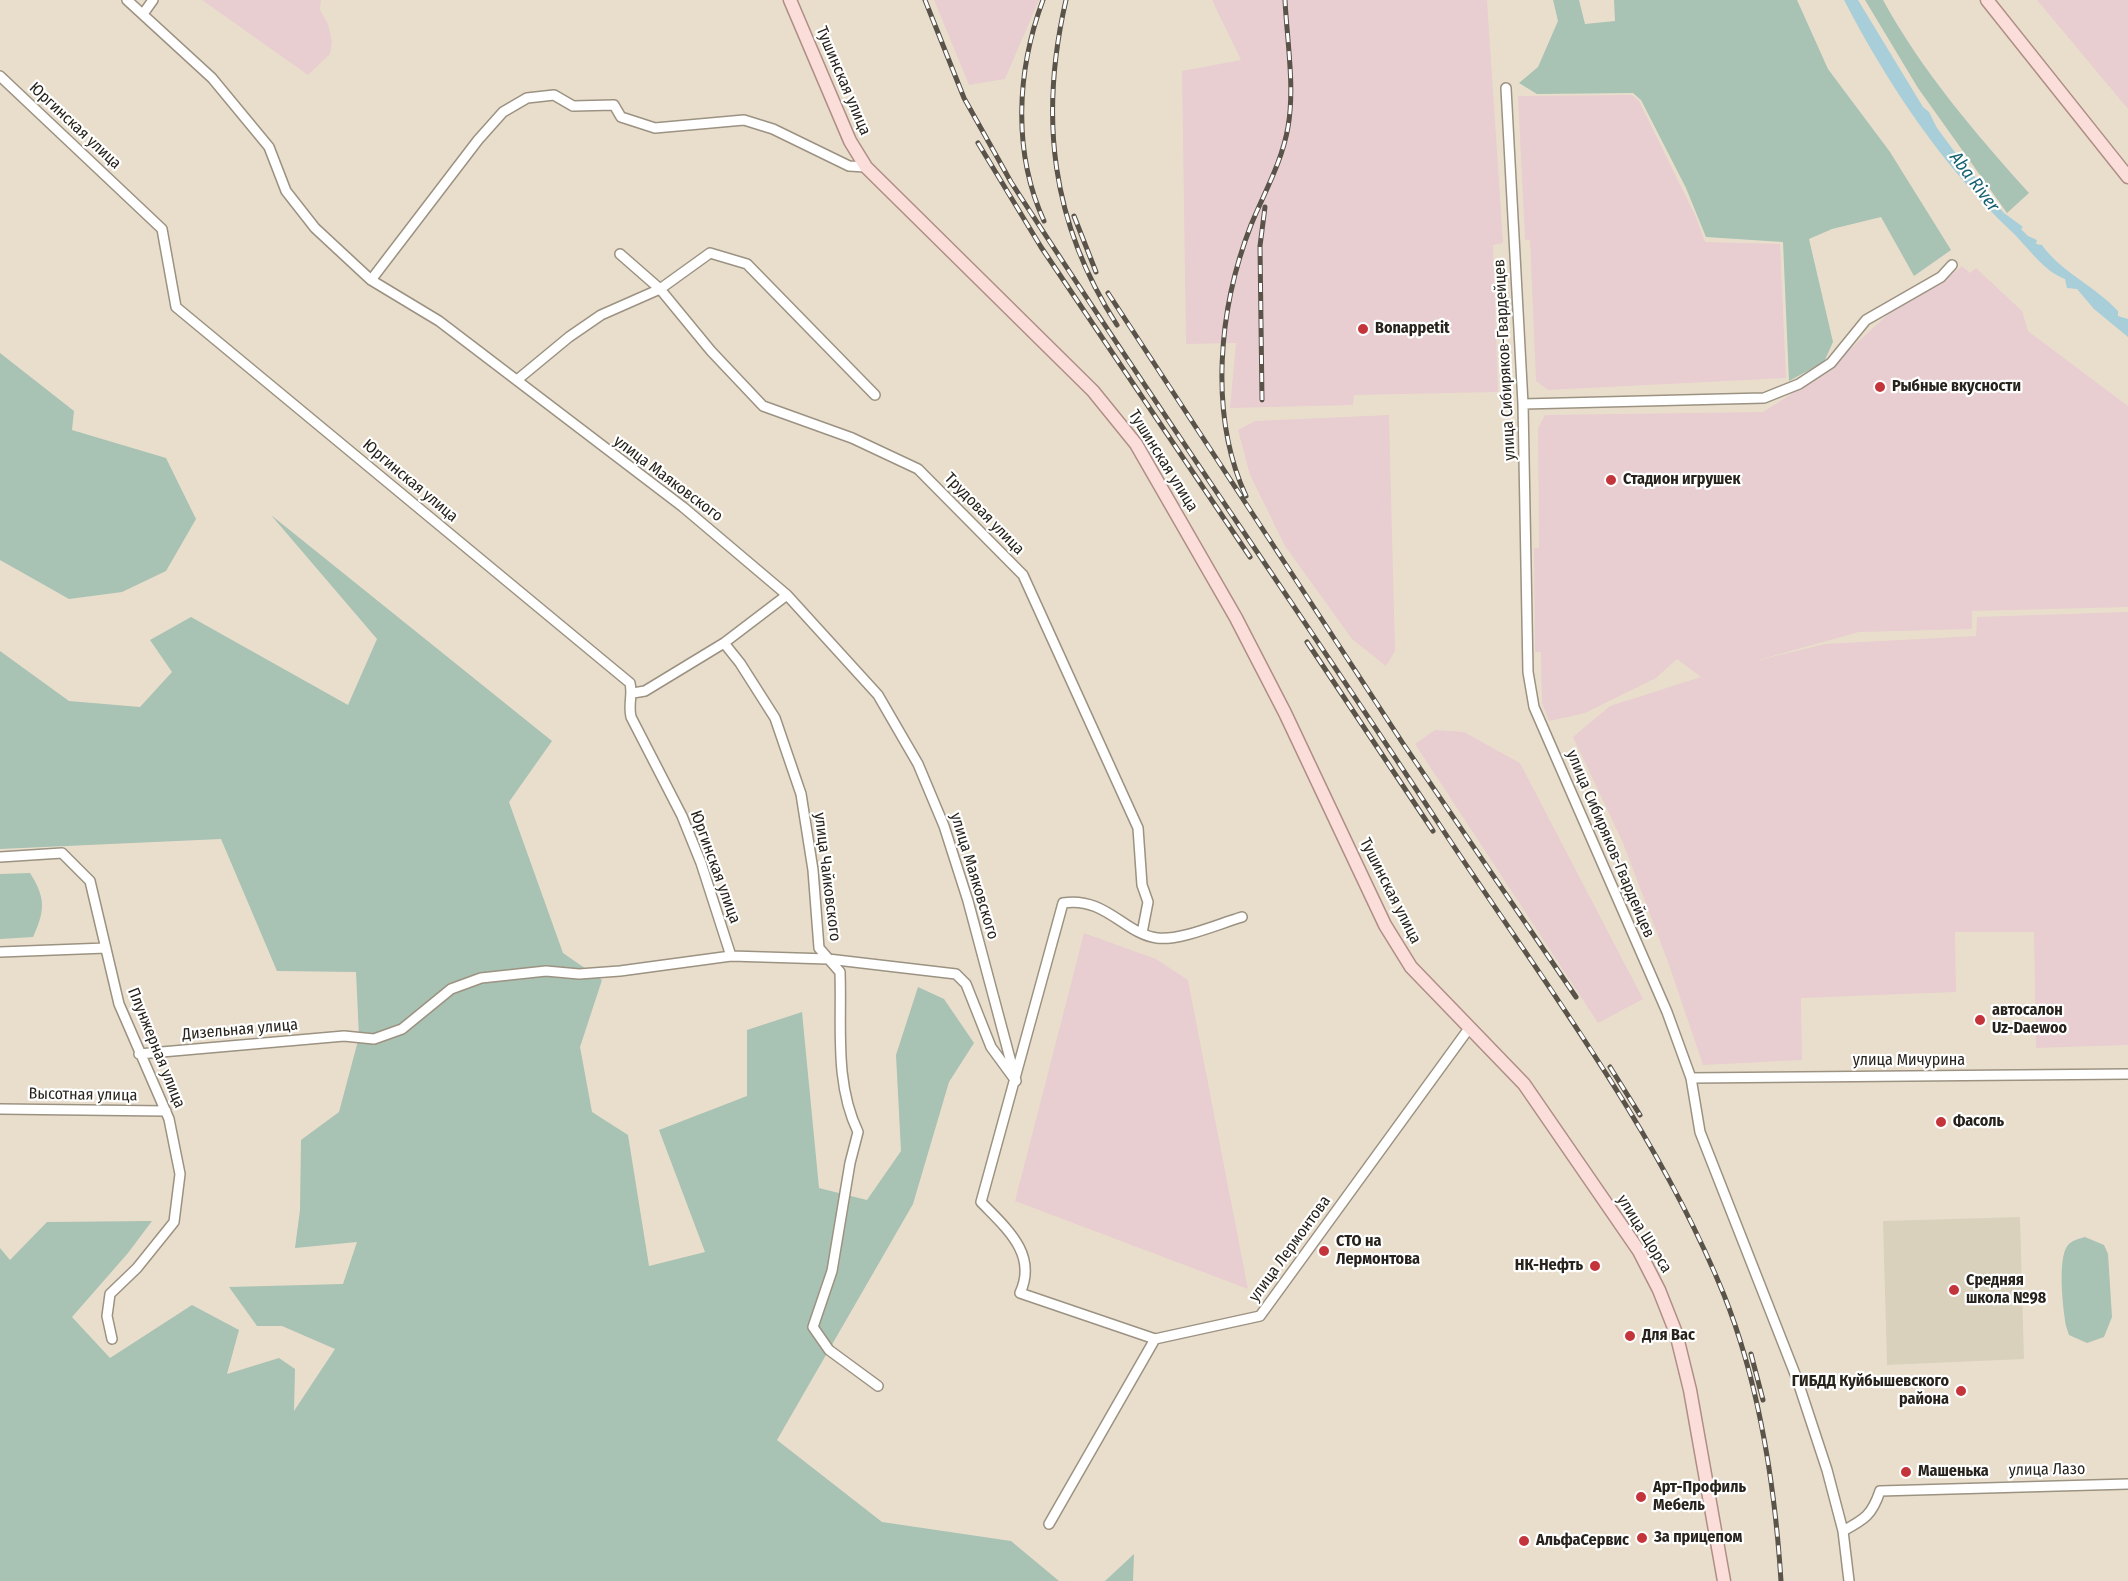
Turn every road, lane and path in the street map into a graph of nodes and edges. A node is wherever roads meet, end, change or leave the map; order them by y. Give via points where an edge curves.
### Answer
1 (127, 0) edge
2 (153, 0) edge
3 (790, 0) edge
4 (1988, 0) edge
5 (143, 14) junction
6 (0, 76) edge
7 (1506, 88) dead end
8 (866, 167) junction
9 (2128, 177) edge
10 (620, 254) dead end
11 (1952, 265) dead end
12 (371, 280) junction
13 (660, 289) junction
14 (517, 380) junction
15 (875, 395) dead end
16 (1523, 404) junction
17 (787, 595) junction
18 (724, 643) junction
19 (633, 693) junction
20 (0, 857) edge
21 (1242, 917) dead end
22 (1142, 933) junction
23 (106, 948) junction
24 (0, 952) edge
25 (731, 956) junction
26 (828, 959) junction
27 (1411, 967) joint
28 (1470, 1027) junction
29 (139, 1054) junction
30 (2128, 1074) edge
31 (1691, 1078) junction
32 (1016, 1081) junction
33 (0, 1109) edge
34 (166, 1111) junction
35 (112, 1339) dead end
36 (1155, 1339) junction
37 (878, 1386) dead end
38 (2128, 1484) edge
39 (1049, 1524) dead end
40 (1843, 1531) junction
41 (1724, 1581) edge
42 (1848, 1581) edge

1 - 5 street, улица Маяковского
2 - 5 street
3 - 8 main road, Тушинская улица via 850,141
4 - 9 main road
5 - 12 street, улица Маяковского via 212,78 269,147 286,191 315,228
6 - 19 street, Юргинская улица via 162,229 176,307 630,683
7 - 16 street, улица Сибиряков-Гвардейцев
8 - 12 street via 849,166 773,129 744,120 656,128 621,117 614,105 573,106 554,95 527,98 503,112 478,140
8 - 27 main road, Тушинская улица via 1093,391 1136,444 1236,618 1385,925
10 - 13 street, Трудовая улица
11 - 16 street via 1941,277 1866,320 1831,363 1799,384 1764,398
12 - 14 street, улица Маяковского via 439,321
13 - 14 street via 601,315
13 - 15 street via 710,253 747,264
13 - 22 street, Трудовая улица via 763,406 852,438 918,469 1023,575 1138,828 1142,885 1148,902
14 - 17 street, улица Маяковского via 683,507
16 - 31 street, улица Сибиряков-Гвардейцев via 1528,672 1534,707 1667,1012
17 - 18 street
17 - 32 street, улица Маяковского via 878,695 918,764 944,826 968,901
18 - 19 street via 645,692
18 - 26 street, улица Чайковского via 775,718 801,794 813,870 819,948
19 - 25 street, Юргинская улица via 631,717 682,816
20 - 23 street, Плунжерная улица via 62,853 90,881
21 - 22 street via 1168,938
22 - 32 street via 1115,915 1087,904 1063,903
23 - 24 street
23 - 29 street, Плунжерная улица via 119,1004
25 - 26 street, Дизельная улица
25 - 29 street, Дизельная улица via 579,974 546,971 481,978 450,989 402,1029 374,1039 344,1036
26 - 32 street, Дизельная улица via 956,974 966,984 991,1047
26 - 37 street, улица Чайковского via 840,972 840,1069 847,1110 858,1132 832,1271 813,1327 829,1350
27 - 28 main road, улица Щорса
28 - 36 street, улица Лермонтова via 1260,1317
28 - 41 main road, улица Щорса via 1543,1110 1639,1251 1659,1290 1676,1334 1690,1390
29 - 34 street, Плунжерная улица
30 - 31 street, улица Мичурина
31 - 40 street, улица Сибиряков-Гвардейцев via 1700,1132 1797,1379
32 - 36 street via 981,1202 1013,1235 1022,1251 1026,1281 1020,1293
33 - 34 street, Высотная улица
34 - 35 street, Плунжерная улица via 180,1174 174,1222 110,1294 107,1316
36 - 39 street
38 - 40 street, улица Лазо via 1880,1491 1866,1519
40 - 42 street, улица Сибиряков-Гвардейцев

